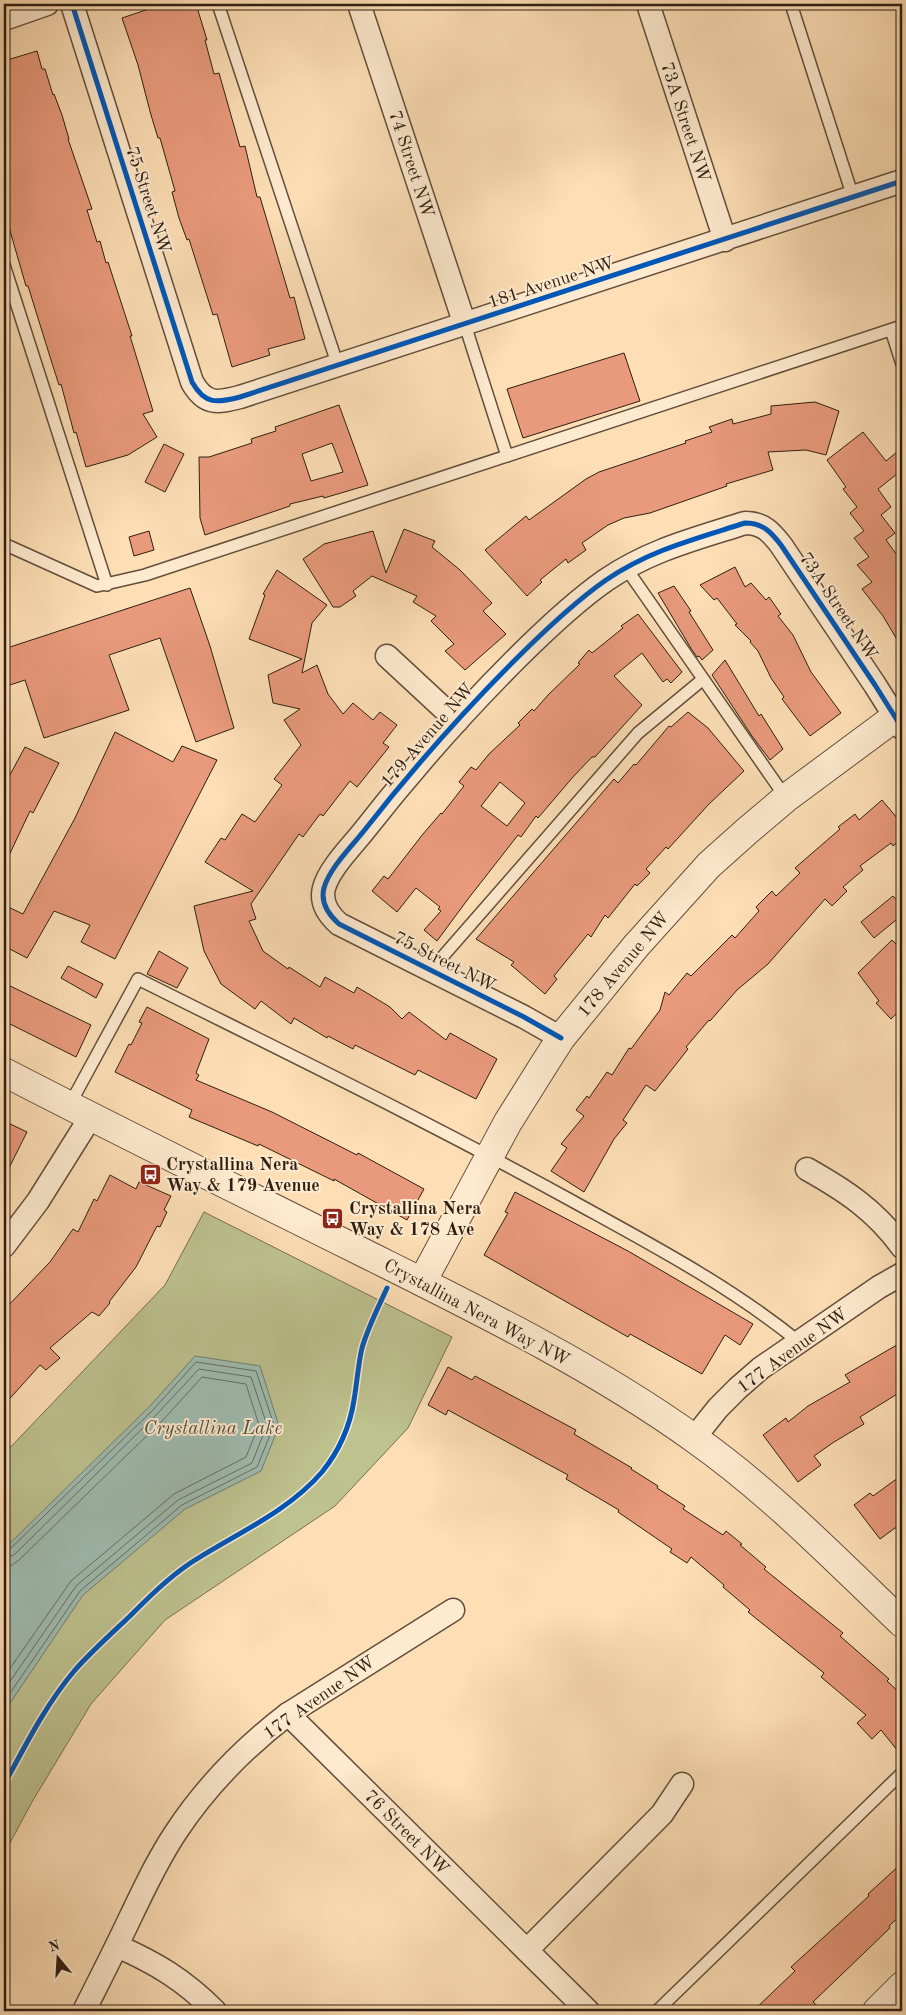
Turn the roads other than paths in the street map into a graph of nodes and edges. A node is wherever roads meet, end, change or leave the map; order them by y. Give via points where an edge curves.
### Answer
1 (47, 4) edge
2 (72, 4) edge
3 (218, 4) edge
4 (359, 4) edge
5 (648, 4) edge
6 (791, 4) edge
7 (4, 19) edge
8 (902, 182) edge
9 (853, 197) junction
10 (725, 240) junction
11 (4, 265) edge
12 (465, 325) junction
13 (902, 326) edge
14 (891, 330) junction
15 (902, 364) edge
16 (338, 366) junction
17 (206, 400) joint
18 (507, 456) junction
19 (765, 527) joint
20 (4, 544) edge
21 (626, 568) junction
22 (107, 585) junction
23 (387, 656) dead end
24 (702, 680) junction
25 (900, 719) edge
26 (457, 721) junction
27 (786, 798) junction
28 (324, 902) joint
29 (430, 970) junction
30 (562, 1038) junction
31 (4, 1072) edge
32 (80, 1112) junction
33 (490, 1155) junction
34 (807, 1169) dead end
35 (4, 1246) edge
36 (902, 1247) edge
37 (902, 1274) edge
38 (422, 1282) junction
39 (799, 1342) junction
40 (694, 1438) junction
41 (453, 1610) dead end
42 (898, 1612) edge
43 (288, 1714) junction
44 (902, 1773) edge
45 (682, 1784) dead end
46 (116, 1946) junction
47 (527, 1950) junction
48 (902, 1986) edge
49 (84, 2011) edge
50 (215, 2011) edge
51 (588, 2011) edge
52 (657, 2011) edge
53 (876, 2011) edge

1 - 7 street
2 - 17 street, 75 Street NW via 192,382
3 - 16 lane
4 - 12 street, 74 Street NW
5 - 10 street, 73A Street NW
6 - 9 lane
8 - 9 street, 181 Avenue NW
9 - 10 street, 181 Avenue NW
10 - 12 street, 181 Avenue NW
11 - 22 lane
12 - 16 street, 181 Avenue NW
12 - 18 lane
13 - 14 lane
14 - 15 lane
14 - 18 lane
16 - 17 street, 181 Avenue NW via 240,397
18 - 22 lane
19 - 21 street, 179 Avenue NW via 745,524 664,548
19 - 25 street, 73A Street NW via 787,553
20 - 22 lane via 97,586
21 - 24 lane
21 - 26 street, 179 Avenue NW via 553,623
23 - 26 street
24 - 27 lane
24 - 29 lane via 638,733
25 - 27 street, 178 Avenue NW
26 - 28 street, 179 Avenue NW via 379,811 340,862 324,889
27 - 30 street, 178 Avenue NW via 709,866 636,946
28 - 29 street, 75 Street NW via 329,914 339,924
29 - 30 street, 75 Street NW
30 - 33 street, 178 Avenue NW
31 - 32 street, Crystallina Nera Way NW
32 - 33 lane via 138,979
32 - 35 street via 38,1201
32 - 38 street, Crystallina Nera Way NW
33 - 38 street, 178 Avenue NW
33 - 39 lane via 685,1263 768,1317
34 - 36 street via 845,1190 866,1207
37 - 39 street, 177 Avenue NW
38 - 40 street, Crystallina Nera Way NW via 605,1380
39 - 40 street, 177 Avenue NW via 738,1388
40 - 42 street, Crystallina Nera Way NW via 737,1470
41 - 43 street, 177 Avenue NW
43 - 46 street, 177 Avenue NW via 234,1763 176,1832 154,1868
43 - 47 street, 76 Street NW
44 - 52 lane
45 - 47 street via 662,1814
46 - 49 street, 177 Avenue NW
46 - 50 street via 174,1975
47 - 51 street, 76 Street NW
48 - 53 street

